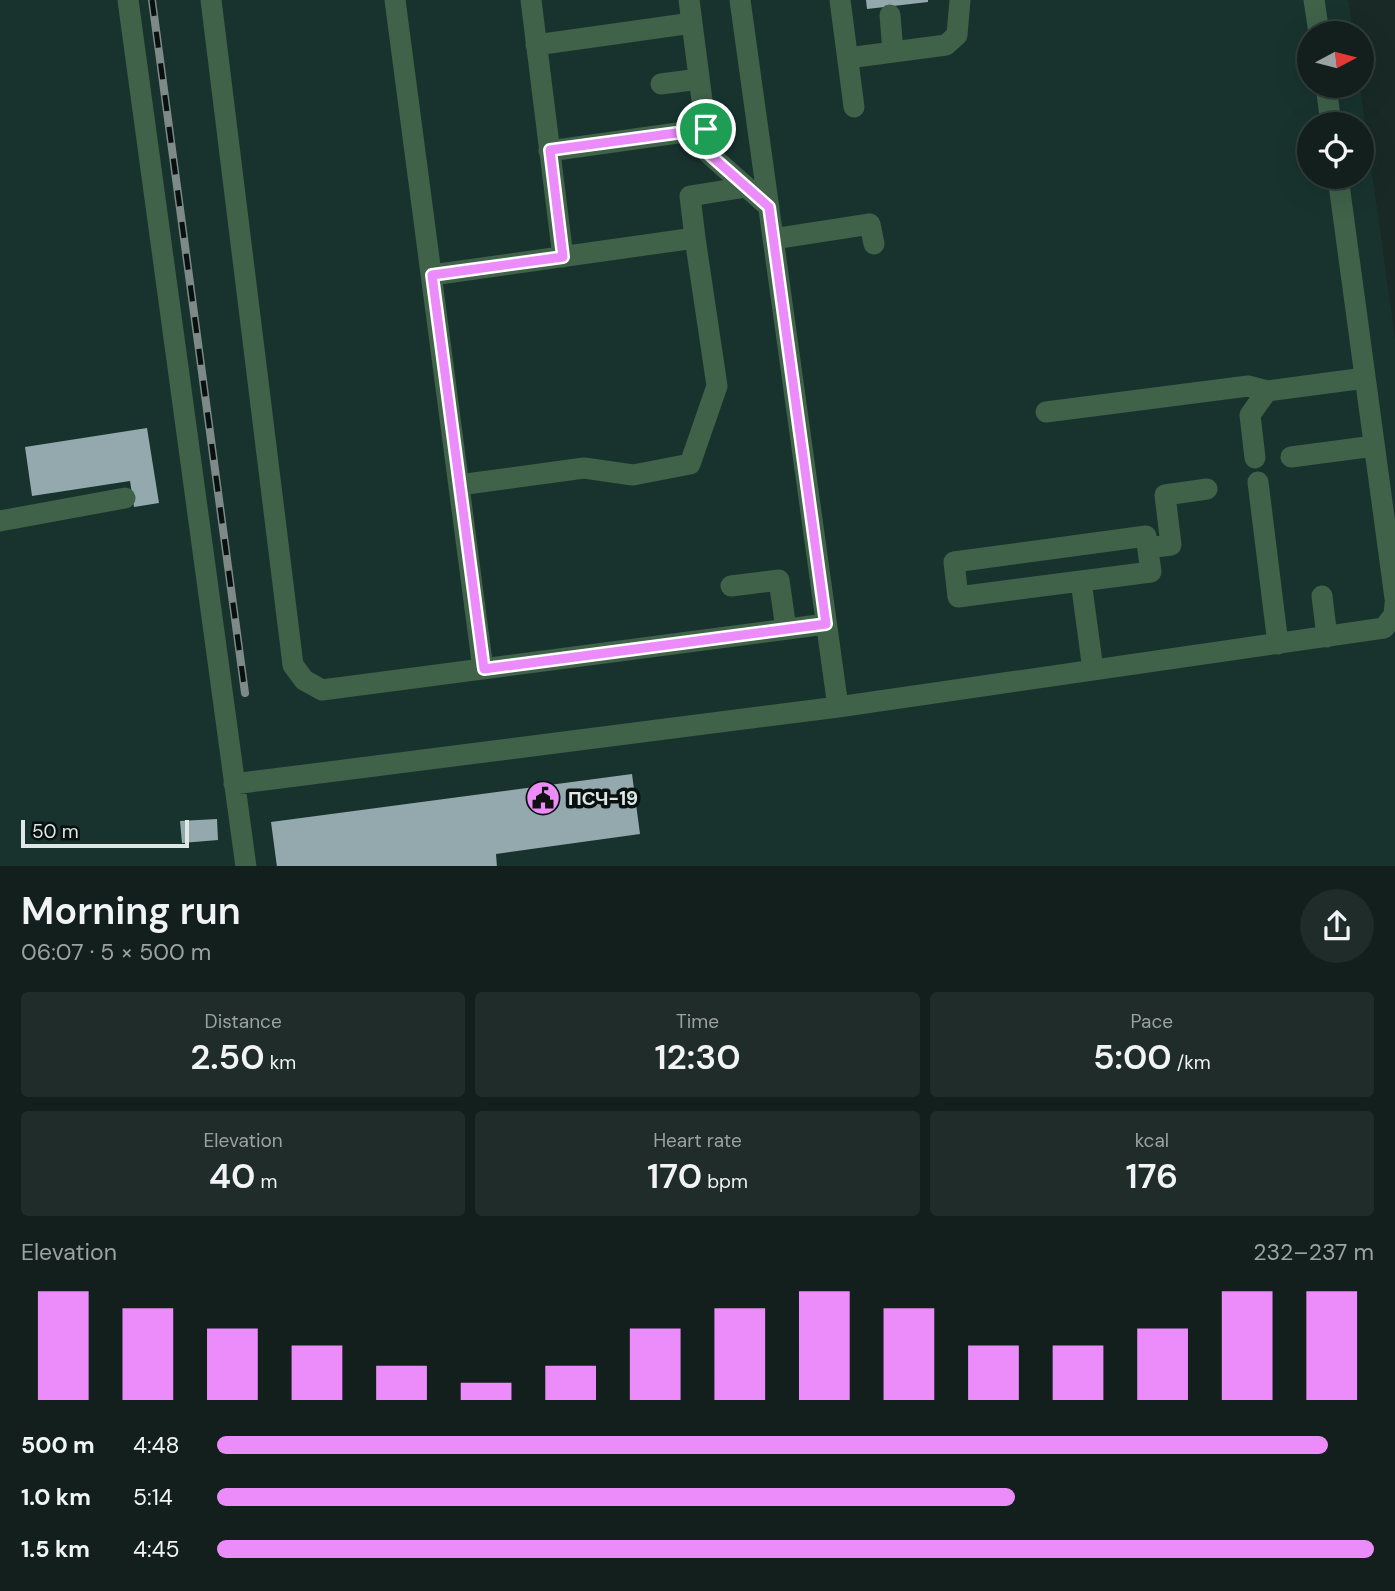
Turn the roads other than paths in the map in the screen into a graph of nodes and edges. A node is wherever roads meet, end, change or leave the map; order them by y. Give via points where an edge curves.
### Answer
1 (128, 0) edge
2 (211, 0) edge
3 (396, 0) edge
4 (531, 0) edge
5 (689, 0) edge
6 (740, 0) edge
7 (840, 0) edge
8 (960, 0) edge
9 (1314, 0) edge
10 (890, 15) dead end
11 (1317, 21) edge
12 (692, 23) junction
13 (536, 45) junction
14 (893, 52) junction
15 (848, 58) junction
16 (699, 79) junction
17 (661, 84) dead end
18 (854, 107) dead end
19 (706, 129) junction
20 (550, 150) junction
21 (746, 187) junction
22 (1340, 189) edge
23 (769, 207) junction
24 (695, 239) junction
25 (773, 239) junction
26 (874, 244) dead end
27 (563, 257) junction
28 (432, 275) junction
29 (1365, 378) junction
30 (1267, 391) junction
31 (1046, 412) dead end
32 (1374, 446) junction
33 (1291, 457) dead end
34 (1255, 458) dead end
35 (1258, 482) dead end
36 (459, 485) junction
37 (1207, 489) dead end
38 (125, 498) dead end
39 (0, 521) edge
40 (1148, 548) junction
41 (1081, 581) junction
42 (731, 586) dead end
43 (1322, 596) dead end
44 (1395, 601) edge
45 (826, 624) junction
46 (786, 629) junction
47 (1327, 637) junction
48 (1278, 644) junction
49 (484, 669) junction
50 (1093, 670) junction
51 (838, 707) junction
52 (234, 784) junction
53 (246, 866) edge

1 - 52 lane
2 - 49 lane via 293,665 304,680 322,690
3 - 28 lane
4 - 13 lane
5 - 12 lane
6 - 23 lane
7 - 15 lane
8 - 14 lane via 957,35 946,44
9 - 11 lane
10 - 14 lane
12 - 13 lane
12 - 16 lane
13 - 20 lane
14 - 15 lane
15 - 18 lane
16 - 17 lane
16 - 19 lane
19 - 20 lane
19 - 21 lane via 709,154
20 - 27 lane
21 - 23 lane
21 - 24 lane via 690,196
22 - 29 lane
23 - 25 lane
24 - 27 lane
24 - 36 lane via 717,386 690,464 633,475 584,468
25 - 26 lane via 870,224
25 - 45 lane
27 - 28 lane
28 - 36 lane
29 - 30 lane
29 - 32 lane
30 - 31 lane via 1248,386
30 - 34 lane via 1250,415
32 - 33 lane
32 - 44 lane
35 - 48 lane
36 - 49 lane
37 - 40 lane via 1165,495 1171,545
38 - 39 lane
40 - 41 lane via 1151,572
40 - 41 lane via 1146,536 954,562 958,597
41 - 50 lane
42 - 46 lane via 779,580
43 - 47 lane
44 - 47 lane via 1394,615 1384,628
45 - 46 lane
45 - 51 lane
46 - 49 lane
47 - 48 lane
48 - 50 lane
50 - 51 lane
51 - 52 lane
52 - 53 lane

